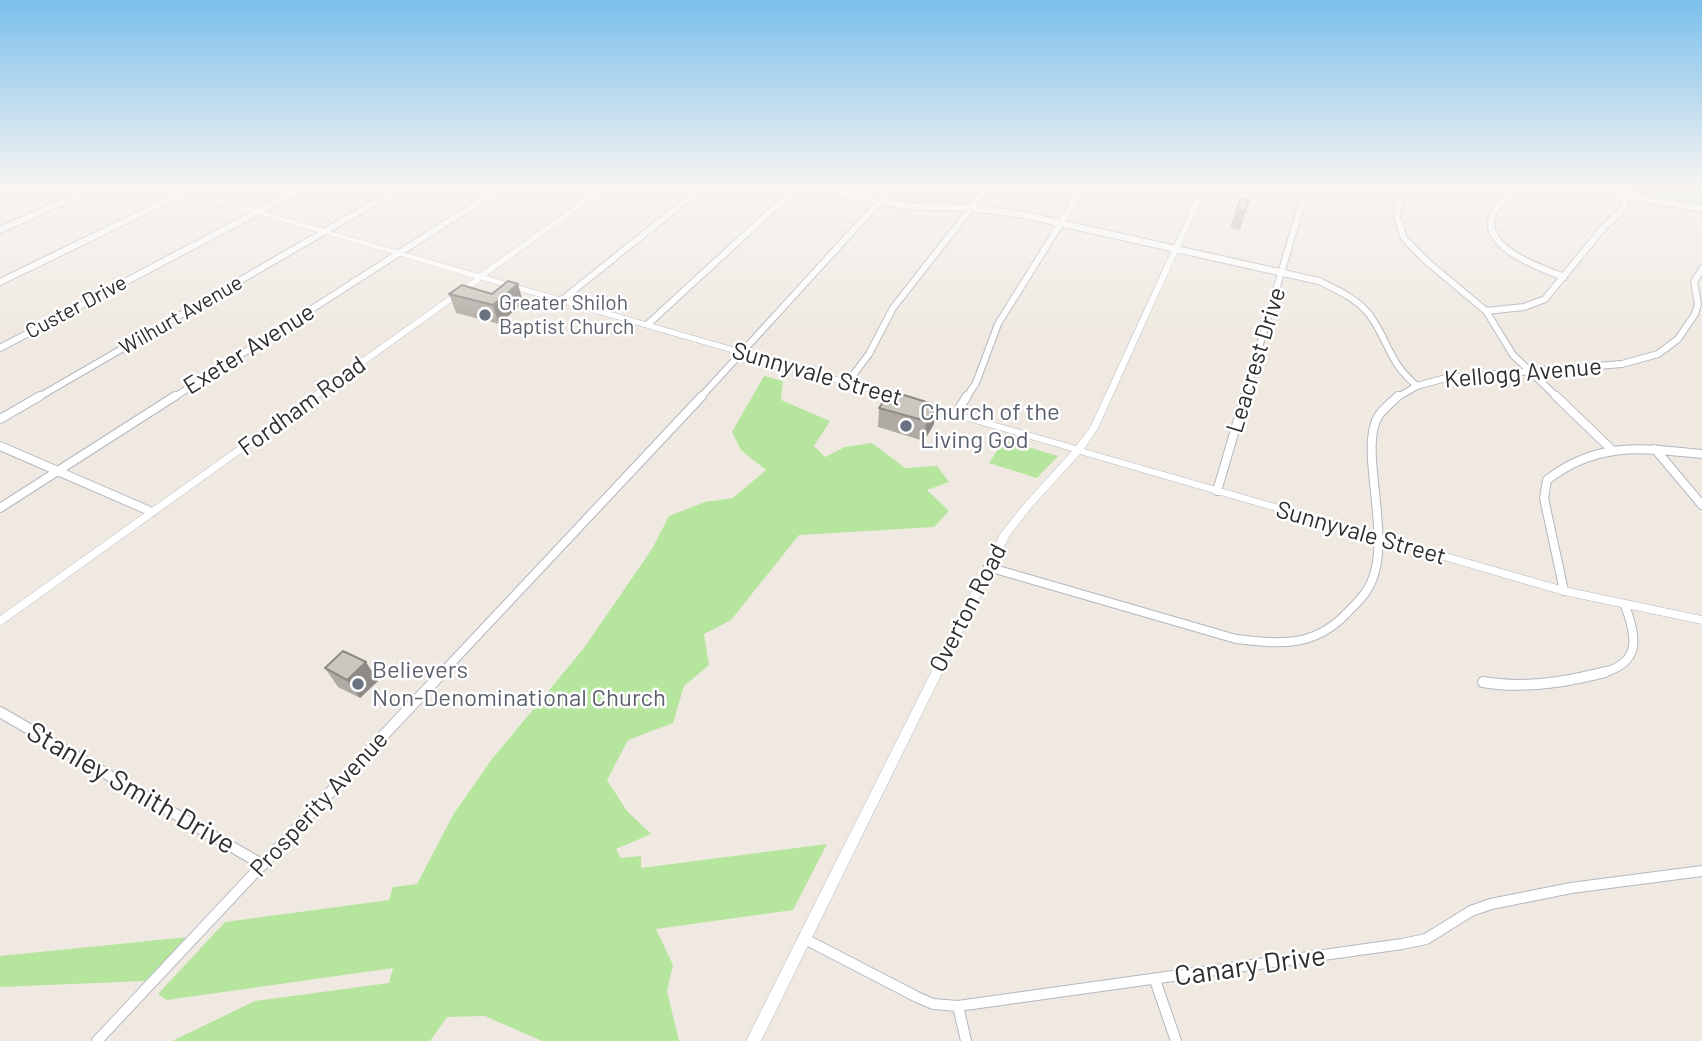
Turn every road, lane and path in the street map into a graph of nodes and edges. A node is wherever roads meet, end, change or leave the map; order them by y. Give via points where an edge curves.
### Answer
1 (92, 238) edge
2 (210, 238) edge
3 (314, 238) edge
4 (343, 238) edge
5 (425, 238) edge
6 (536, 238) edge
7 (640, 238) edge
8 (743, 238) edge
9 (846, 238) edge
10 (948, 238) edge
11 (1052, 238) edge
12 (1128, 238) edge
13 (1181, 238) edge
14 (1293, 238) edge
15 (1404, 238) edge
16 (1495, 238) edge
17 (1595, 238) edge
18 (1176, 248) junction
19 (399, 254) junction
20 (1702, 269) edge
21 (1283, 272) junction
22 (481, 276) junction
23 (1563, 277) junction
24 (0, 282) edge
25 (563, 299) junction
26 (1486, 311) junction
27 (648, 324) junction
28 (0, 348) edge
29 (743, 352) junction
30 (1529, 370) junction
31 (847, 383) junction
32 (1417, 386) junction
33 (955, 415) junction
34 (0, 419) edge
35 (0, 446) edge
36 (1611, 449) junction
37 (1655, 449) junction
38 (1077, 451) junction
39 (1702, 454) edge
40 (56, 471) junction
41 (1217, 491) junction
42 (1702, 505) edge
43 (0, 508) edge
44 (152, 512) junction
45 (1378, 538) junction
46 (988, 568) junction
47 (1564, 591) junction
48 (1625, 605) junction
49 (1702, 620) edge
50 (0, 622) edge
51 (1483, 682) dead end
52 (0, 712) edge
53 (263, 864) junction
54 (1702, 871) edge
55 (803, 938) junction
56 (1155, 980) junction
57 (958, 1006) junction
58 (97, 1041) edge
59 (752, 1041) edge
60 (966, 1041) edge
61 (1176, 1041) edge

1 - 24 street
2 - 28 street, Custer Drive
3 - 34 street, Wilhurt Avenue
4 - 19 street, Sunnyvale Street
5 - 19 street, Exeter Avenue
6 - 22 street, Fordham Road
7 - 25 street
8 - 27 street
9 - 29 street, Prosperity Avenue
10 - 31 street via 893,308 869,354
11 - 33 street via 999,324 976,383
12 - 18 street
13 - 18 street, Overton Road
14 - 21 street, Leacrest Drive
15 - 26 street
16 - 23 street via 1511,254
17 - 23 street
18 - 21 street
18 - 38 street, Overton Road via 1099,417
19 - 22 street, Sunnyvale Street
19 - 40 street, Exeter Avenue
20 - 30 street, Kellogg Avenue via 1694,282 1695,313 1671,346 1658,354 1631,362
21 - 32 street via 1319,281 1360,306 1374,322 1395,368
21 - 41 street, Leacrest Drive
22 - 25 street, Sunnyvale Street
22 - 44 street, Fordham Road
23 - 26 street via 1534,305
25 - 27 street, Sunnyvale Street
26 - 30 street via 1507,347
27 - 29 street, Sunnyvale Street
29 - 31 street, Sunnyvale Street
29 - 53 street, Prosperity Avenue
30 - 32 street, Kellogg Avenue via 1446,378
30 - 36 street
31 - 33 street, Sunnyvale Street
32 - 45 street, Kellogg Avenue via 1386,405 1374,426
33 - 38 street, Sunnyvale Street
35 - 40 street
36 - 37 street
36 - 47 street via 1572,461 1547,480 1544,498
37 - 39 street
37 - 42 street
38 - 41 street, Sunnyvale Street
38 - 46 street, Overton Road via 1017,517
40 - 43 street, Exeter Avenue
40 - 44 street
41 - 45 street, Sunnyvale Street
44 - 50 street, Fordham Road
45 - 46 street, Kellogg Avenue via 1374,576 1358,602 1317,637 1276,644 1236,639
45 - 47 street, Sunnyvale Street
46 - 55 street, Overton Road
47 - 48 street, Sunnyvale Street
48 - 49 street, Sunnyvale Street
48 - 51 street via 1634,649 1620,666 1576,677 1498,686
52 - 53 street, Stanley Smith Drive
53 - 58 street, Prosperity Avenue
54 - 56 street, Canary Drive via 1491,904 1426,939
55 - 57 street, Canary Drive via 917,997
55 - 59 street, Overton Road
56 - 57 street, Canary Drive
56 - 61 street
57 - 60 street

